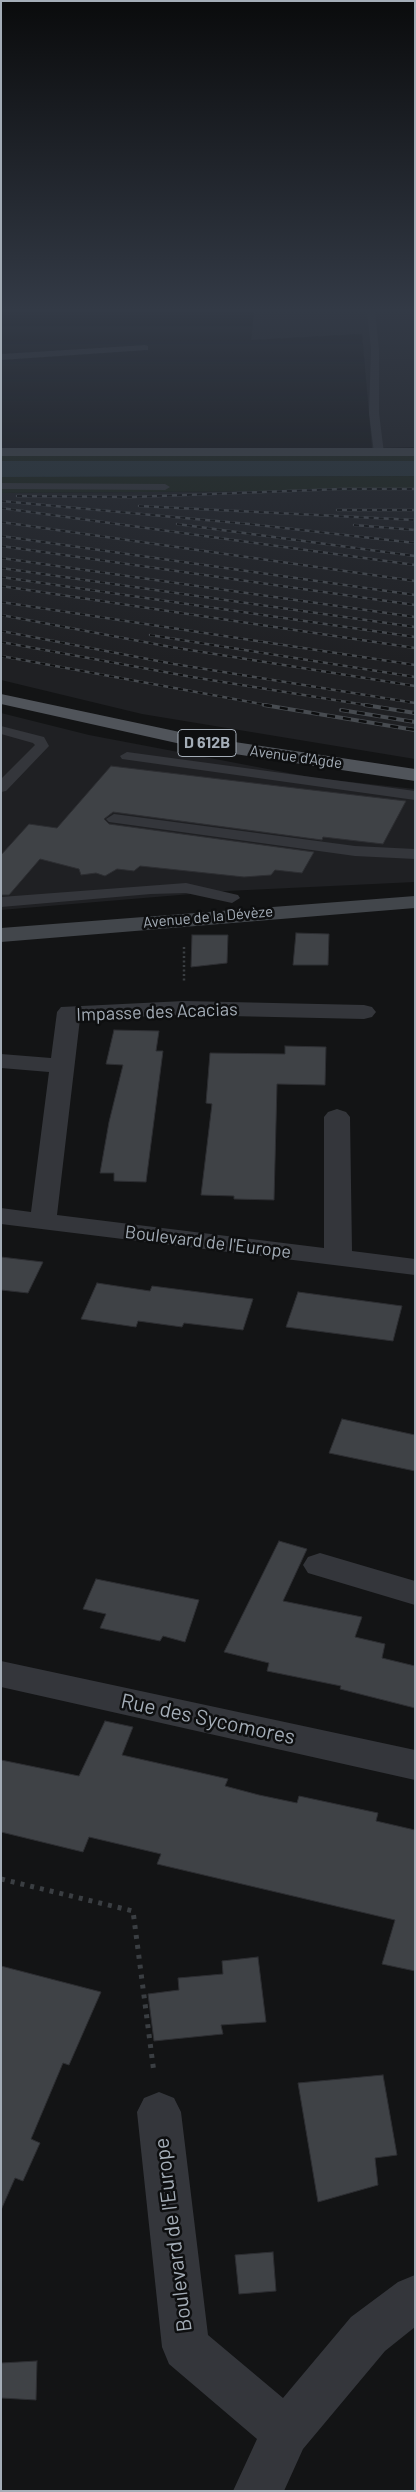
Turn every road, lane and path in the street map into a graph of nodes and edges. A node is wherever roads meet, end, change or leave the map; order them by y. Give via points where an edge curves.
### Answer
1 (376, 428) edge
2 (1, 452) edge
3 (415, 452) edge
4 (379, 453) junction
5 (1, 486) edge
6 (165, 487) dead end
7 (1, 699) edge
8 (1, 730) edge
9 (127, 756) dead end
10 (415, 775) edge
11 (1, 788) edge
12 (415, 796) edge
13 (114, 819) dead end
14 (415, 854) edge
15 (415, 886) edge
16 (232, 898) junction
17 (1, 902) edge
18 (415, 902) edge
19 (1, 919) edge
20 (183, 919) junction
21 (1, 935) edge
22 (184, 1008) junction
23 (364, 1012) dead end
24 (1, 1061) edge
25 (61, 1066) junction
26 (337, 1117) dead end
27 (1, 1216) edge
28 (43, 1221) junction
29 (338, 1259) junction
30 (415, 1267) edge
31 (320, 1565) dead end
32 (415, 1593) edge
33 (1, 1674) edge
34 (415, 1765) edge
35 (1, 1880) edge
36 (159, 2112) joint
37 (415, 2298) edge
38 (286, 2432) junction
39 (258, 2491) edge

1 - 4 lane
2 - 4 main road
3 - 4 main road
5 - 6 lane
7 - 10 main road, Avenue d'Agde / D 612B via 208,744
8 - 11 lane via 39,740 42,746
9 - 12 lane
13 - 14 lane via 355,851
15 - 16 main road, Avenue de la Dévèze
16 - 17 lane via 186,888
16 - 19 main road, Avenue de la Dévèze
18 - 20 main road, Avenue de la Dévèze
20 - 21 main road, Avenue de la Dévèze
20 - 22 path
22 - 23 street, Impasse des Acacias
22 - 25 street, Impasse des Acacias via 69,1012
24 - 25 street
25 - 28 street, Impasse des Acacias
26 - 29 street
27 - 28 street, Boulevard de l'Europe
28 - 29 street, Boulevard de l'Europe
29 - 30 street, Boulevard de l'Europe
31 - 32 street
33 - 34 street, Rue des Sycomores
35 - 36 path via 133,1911
36 - 38 street, Boulevard de l'Europe via 186,2348
37 - 38 street via 368,2334
38 - 39 street

